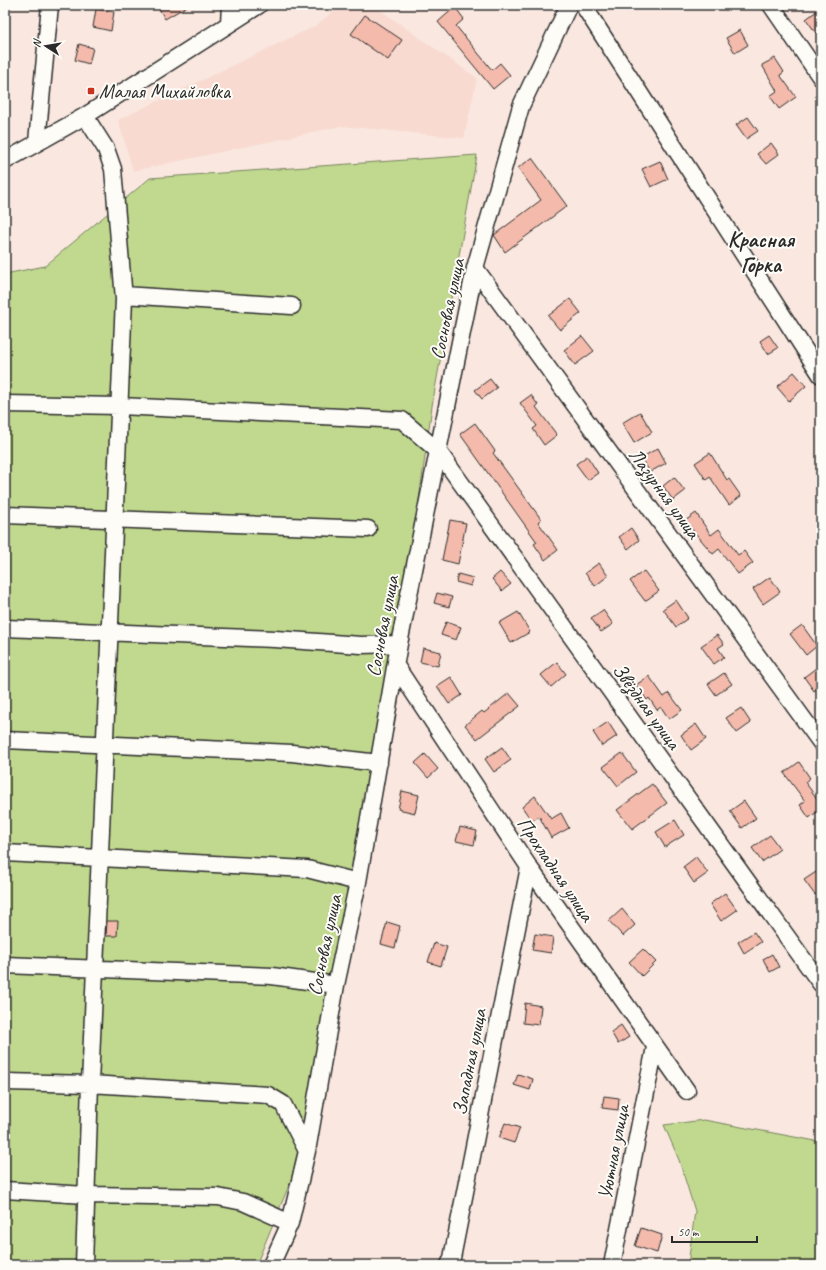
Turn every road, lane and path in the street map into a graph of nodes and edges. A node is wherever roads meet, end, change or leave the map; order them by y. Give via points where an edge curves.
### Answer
1 (50, 5) edge
2 (230, 5) edge
3 (259, 5) edge
4 (569, 5) edge
5 (583, 5) edge
6 (771, 5) edge
7 (229, 23) junction
8 (821, 78) edge
9 (85, 116) junction
10 (37, 142) junction
11 (5, 161) edge
12 (475, 268) junction
13 (124, 295) junction
14 (292, 306) dead end
15 (821, 376) edge
16 (5, 404) edge
17 (120, 406) junction
18 (438, 452) junction
19 (5, 514) edge
20 (115, 519) junction
21 (368, 529) dead end
22 (5, 628) edge
23 (110, 633) junction
24 (399, 644) junction
25 (396, 666) junction
26 (5, 740) edge
27 (821, 743) edge
28 (105, 745) junction
29 (379, 764) junction
30 (5, 853) edge
31 (100, 858) junction
32 (529, 867) junction
33 (358, 882) junction
34 (5, 965) edge
35 (95, 969) junction
36 (821, 984) edge
37 (336, 985) junction
38 (655, 1047) junction
39 (5, 1082) edge
40 (90, 1084) junction
41 (687, 1091) dead end
42 (307, 1151) junction
43 (5, 1190) edge
44 (86, 1195) junction
45 (290, 1223) junction
46 (84, 1265) edge
47 (271, 1265) edge
48 (449, 1265) edge
49 (612, 1265) edge

1 - 10 street
2 - 7 street
3 - 7 street
4 - 12 street, Сосновая улица via 521,106
5 - 15 street
6 - 8 street
7 - 9 street
9 - 10 street
9 - 13 street via 106,149 113,169
10 - 11 street
12 - 18 street, Сосновая улица
12 - 27 street, Лазурная улица
13 - 14 street
13 - 17 street
16 - 17 street, Звёздная улица
17 - 18 street, Звёздная улица via 402,420
17 - 20 street
18 - 24 street, Сосновая улица
18 - 36 street, Звёздная улица
19 - 20 street
20 - 21 street
20 - 23 street
22 - 23 street
23 - 24 street via 360,645
23 - 28 street
24 - 25 street, Сосновая улица
25 - 29 street, Сосновая улица
25 - 32 street, Прохладная улица
26 - 28 street
28 - 29 street via 292,753
28 - 31 street
29 - 33 street, Сосновая улица
30 - 31 street
31 - 33 street via 307,869
31 - 35 street
32 - 38 street, Прохладная улица
32 - 48 street, Западная улица
33 - 37 street, Сосновая улица
34 - 35 street
35 - 37 street via 272,976
35 - 40 street
37 - 42 street, Сосновая улица
38 - 41 street, Прохладная улица
38 - 49 street, Уютная улица
39 - 40 street
40 - 42 street via 268,1095 283,1104
40 - 44 street
42 - 45 street, Сосновая улица
43 - 44 street
44 - 45 street via 218,1197 243,1202
44 - 46 street
45 - 47 street, Сосновая улица

